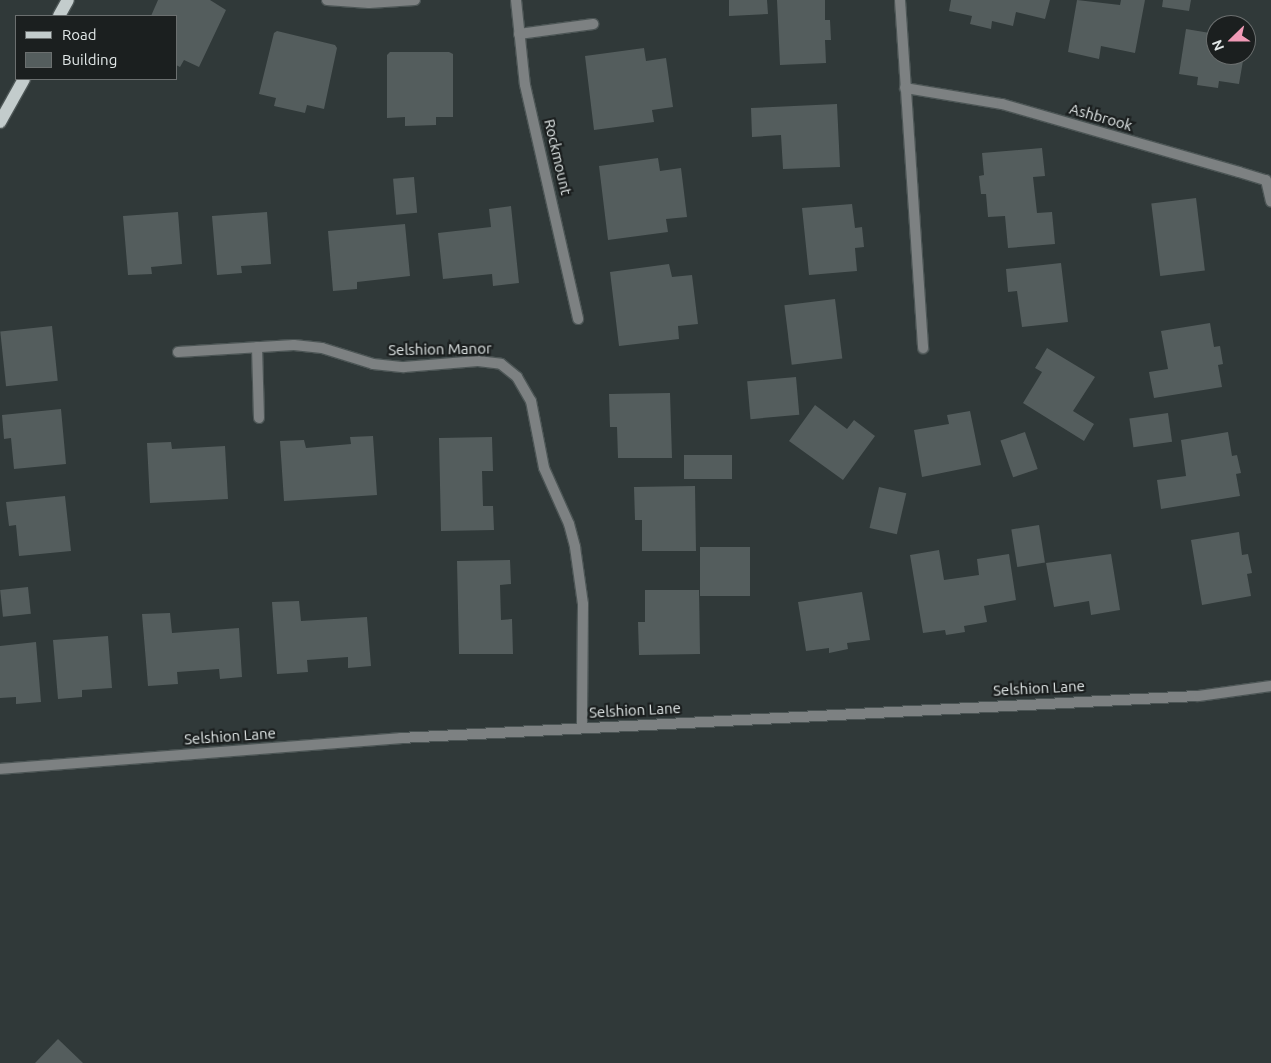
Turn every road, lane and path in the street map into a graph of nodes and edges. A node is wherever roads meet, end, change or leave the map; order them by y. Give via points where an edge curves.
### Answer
1 (68, 0) edge
2 (327, 0) edge
3 (415, 0) edge
4 (516, 0) edge
5 (900, 0) edge
6 (60, 15) edge
7 (593, 24) dead end
8 (519, 34) junction
9 (23, 80) edge
10 (904, 88) junction
11 (0, 122) edge
12 (1268, 179) edge
13 (1271, 201) edge
14 (578, 319) dead end
15 (257, 347) junction
16 (923, 348) dead end
17 (178, 352) dead end
18 (259, 418) dead end
19 (1271, 686) edge
20 (582, 728) junction
21 (0, 769) edge

1 - 6 main road
2 - 3 street via 369,3
4 - 8 street, Rockmount
5 - 10 street
7 - 8 street
8 - 14 street, Rockmount via 525,85
9 - 11 main road
10 - 12 street, Ashbrook via 1002,104
10 - 16 street
12 - 13 street, Ashbrook
15 - 17 street, Selshion Manor
15 - 18 street
15 - 20 street, Selshion Manor via 294,345 322,348 373,364 404,367 486,362 501,364 517,377 531,401 544,468 569,524 575,547 583,604
19 - 20 street, Selshion Lane via 1198,696
20 - 21 street, Selshion Lane

